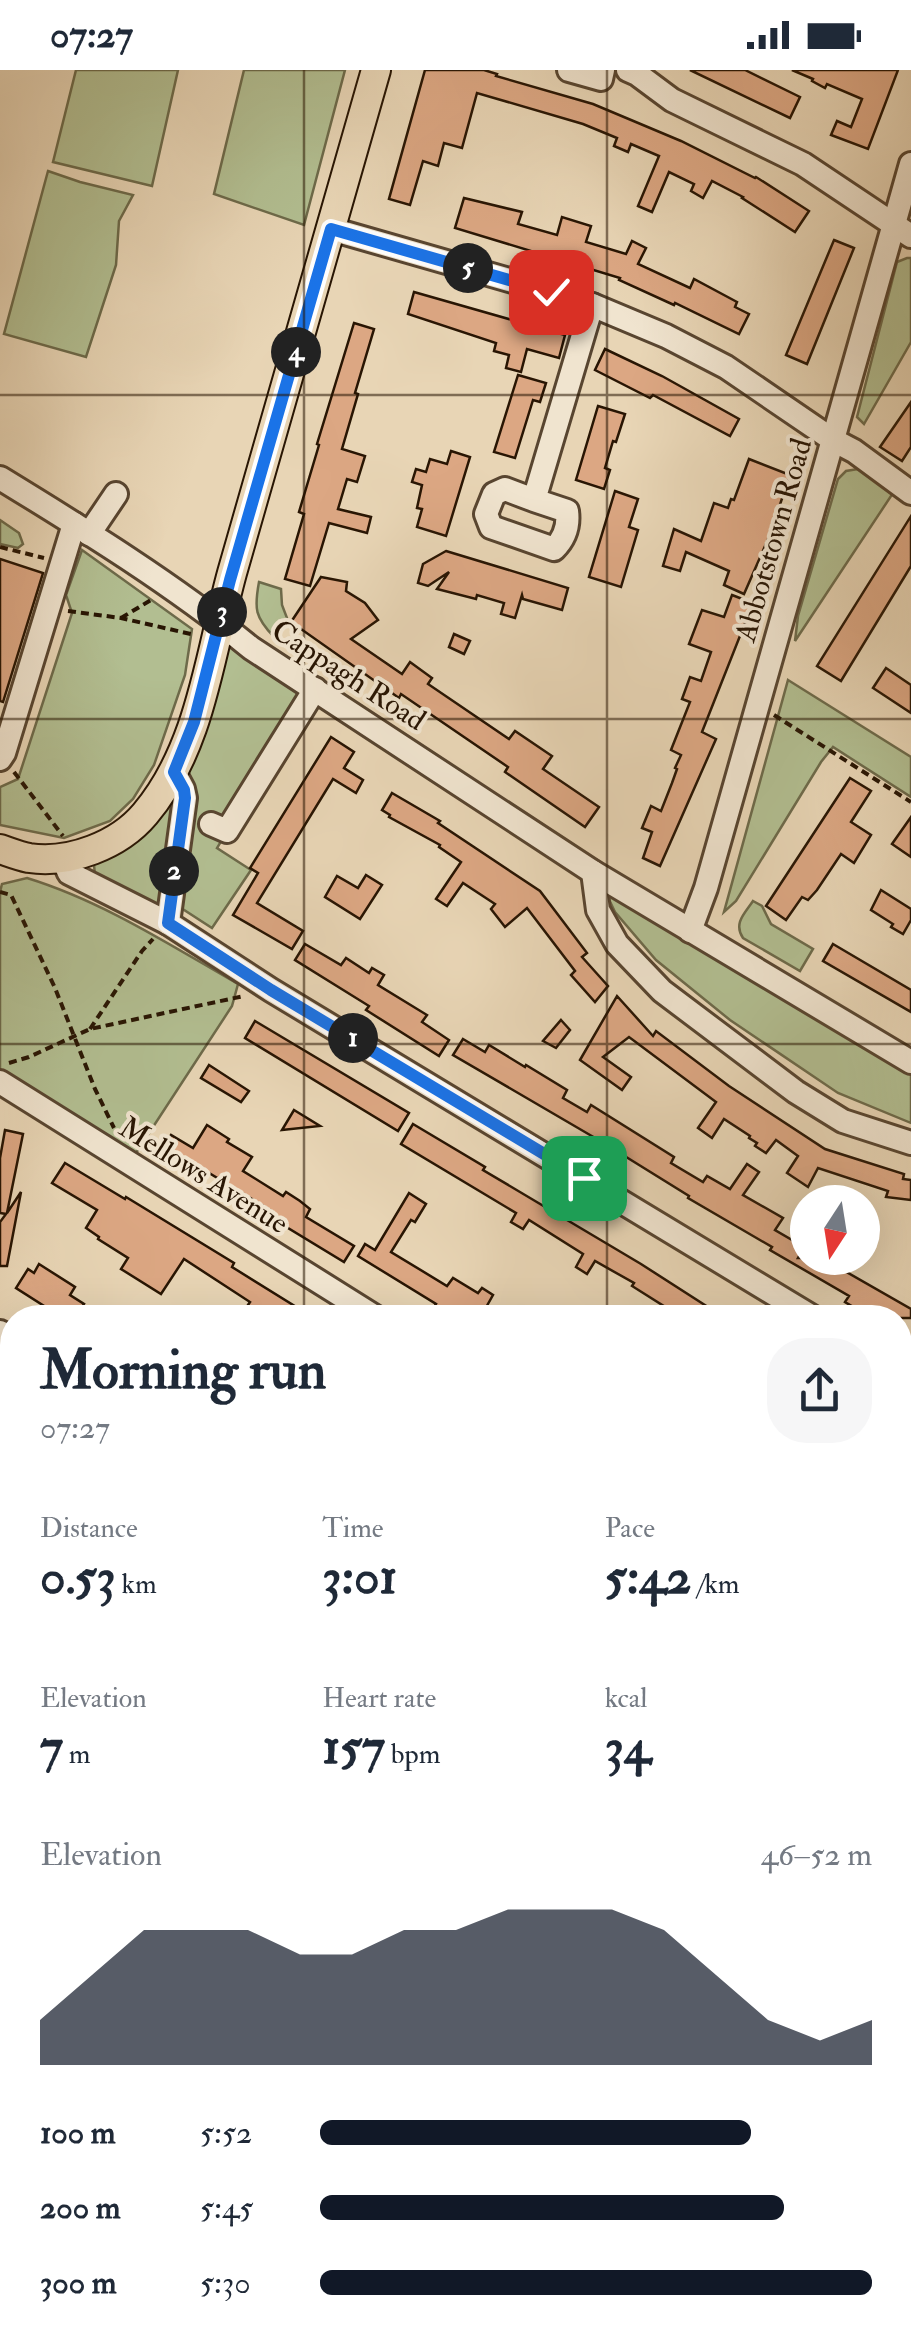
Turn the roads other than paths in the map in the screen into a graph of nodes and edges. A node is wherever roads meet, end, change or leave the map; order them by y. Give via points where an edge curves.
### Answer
1 (376, 70) edge
2 (569, 70) edge
3 (603, 70) edge
4 (628, 70) edge
5 (911, 164) edge
6 (331, 229) junction
7 (902, 231) edge
8 (592, 305) junction
9 (833, 440) junction
10 (0, 478) edge
11 (911, 493) edge
12 (116, 494) dead end
13 (534, 500) dead end
14 (82, 529) junction
15 (208, 629) junction
16 (315, 688) junction
17 (1, 758) edge
18 (174, 772) junction
19 (211, 824) dead end
20 (0, 850) edge
21 (70, 856) junction
22 (593, 872) junction
23 (168, 923) junction
24 (690, 931) junction
25 (911, 1062) edge
26 (0, 1082) edge
27 (911, 1143) edge
28 (355, 1305) edge
29 (792, 1305) edge

1 - 6 main road
2 - 3 street via 601,79
4 - 7 street via 672,100 803,164
5 - 7 street, Abbotstown Road via 897,208
6 - 8 street
6 - 15 main road
7 - 9 street, Abbotstown Road
8 - 9 street via 726,367
8 - 13 street
9 - 11 street
9 - 24 street, Abbotstown Road
10 - 14 street, Cappagh Road
12 - 14 street
14 - 15 street, Cappagh Road
14 - 17 street via 62,562
15 - 16 street, Cappagh Road
15 - 18 main road via 194,722
16 - 19 street via 228,831
16 - 22 street, Cappagh Road
18 - 21 main road via 144,816 108,843
18 - 23 street via 185,798
20 - 21 main road via 27,858
21 - 23 street via 69,873
22 - 24 street, Cappagh Road
22 - 27 street via 598,910 618,944 662,990 812,1102 843,1121
23 - 29 street
24 - 25 street, Cappagh Road
26 - 28 street, Mellows Avenue

